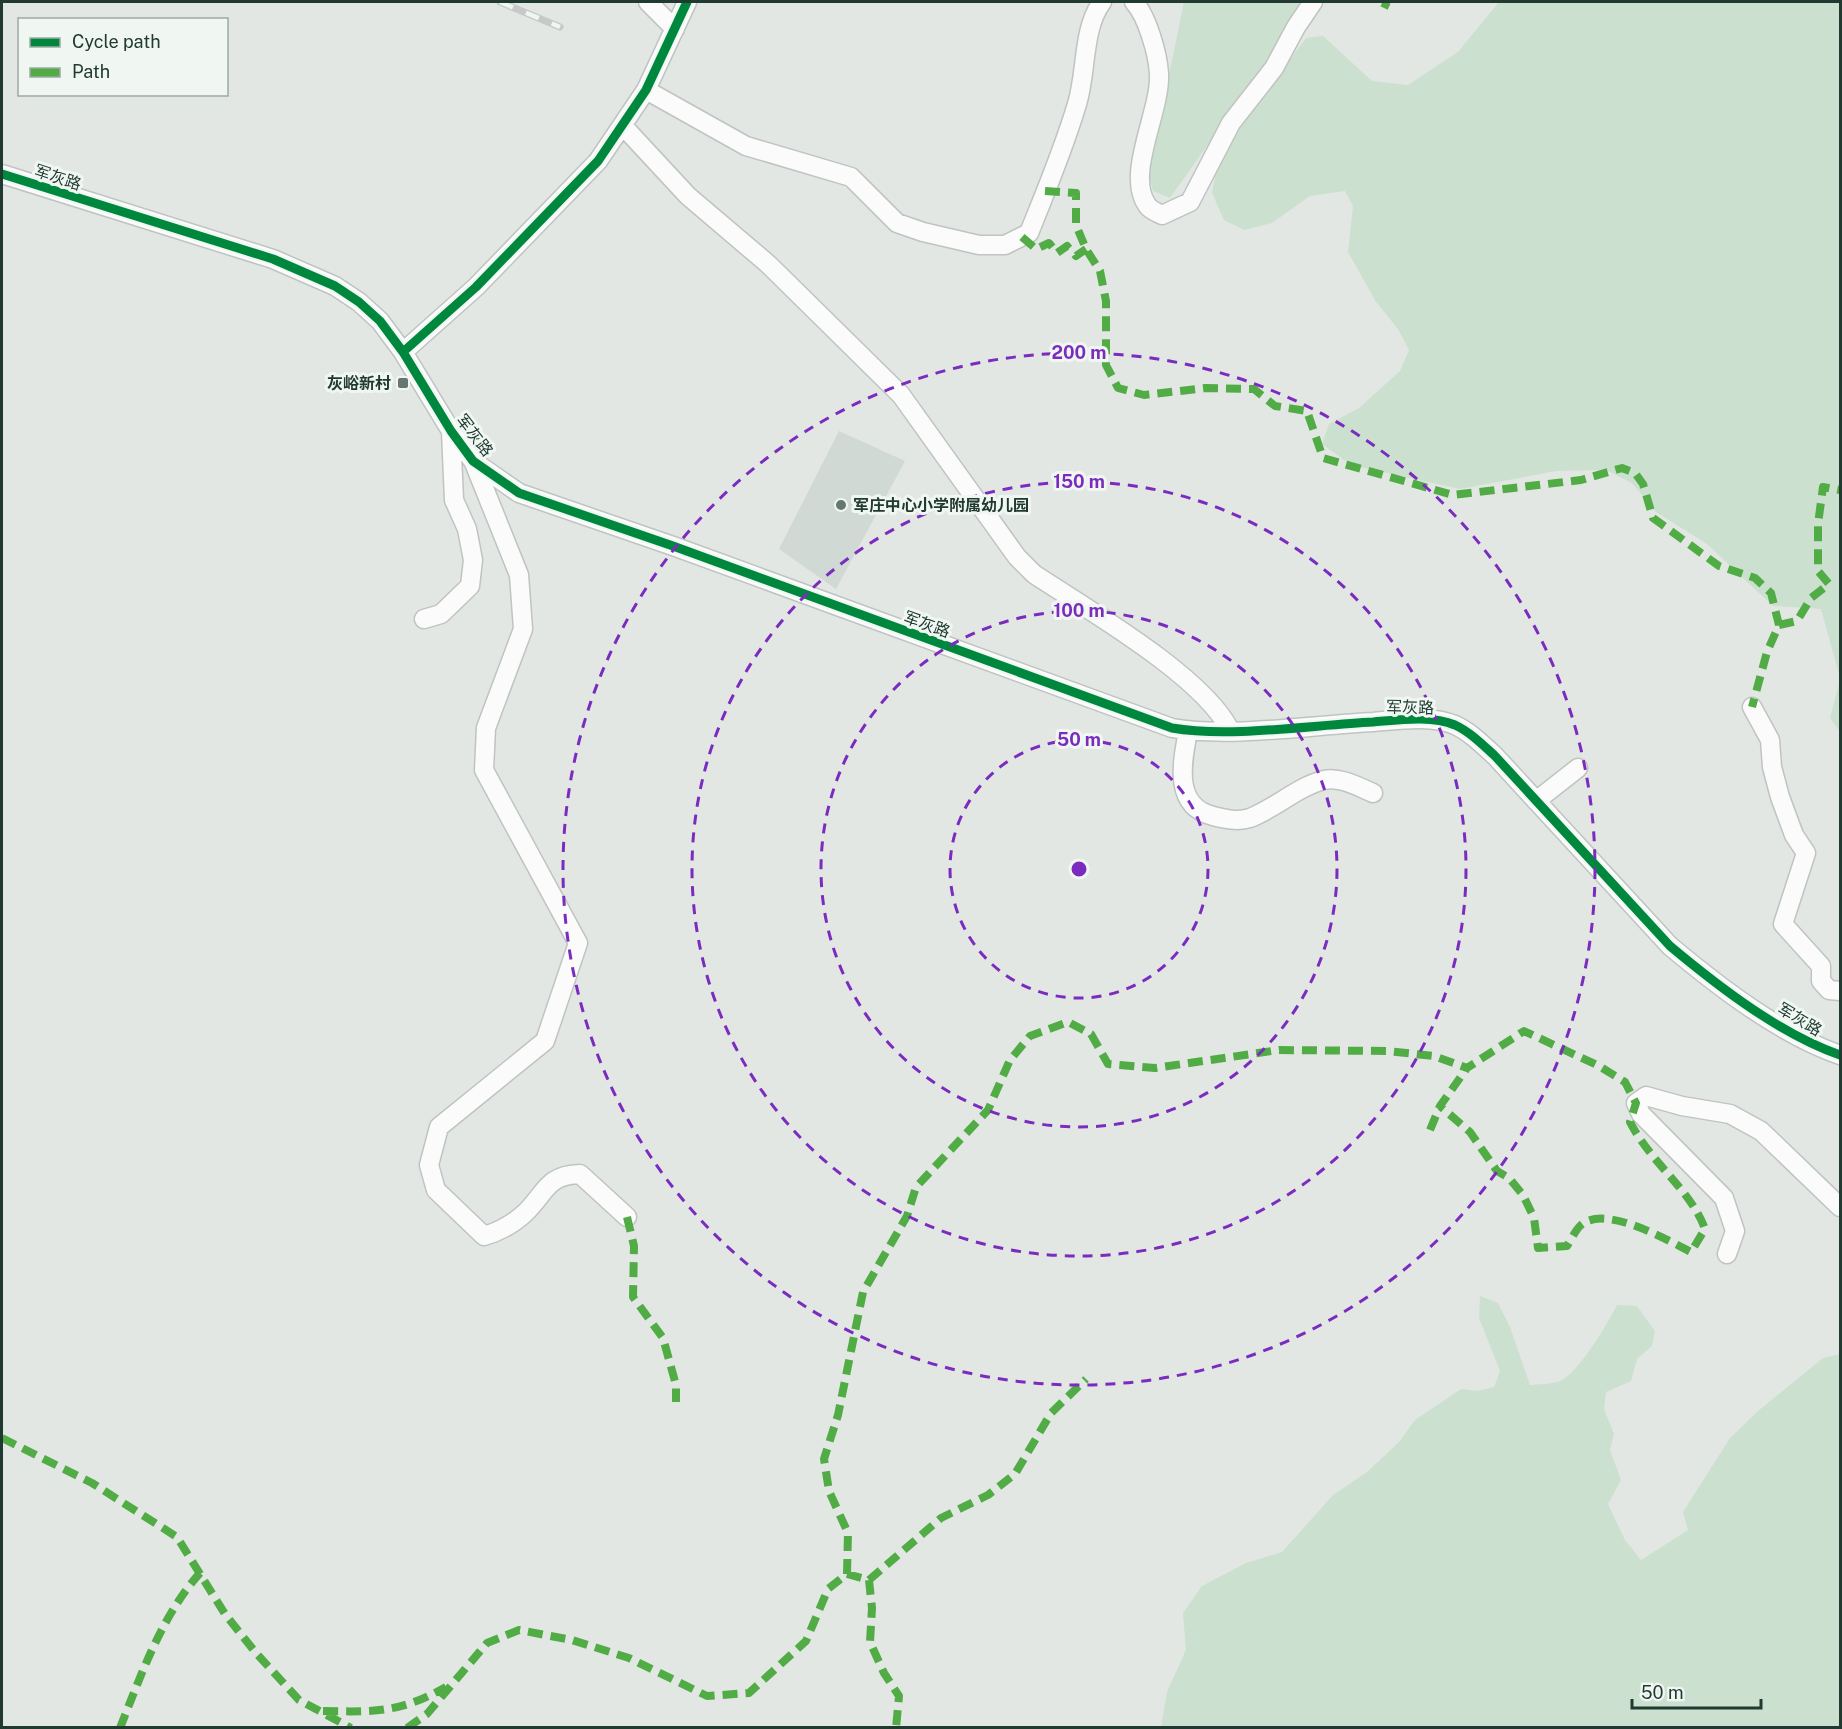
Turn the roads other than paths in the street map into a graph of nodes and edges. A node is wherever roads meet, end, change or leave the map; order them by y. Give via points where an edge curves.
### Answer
1 (648, 2) edge
2 (687, 2) edge
3 (1102, 2) edge
4 (1134, 2) edge
5 (1313, 2) edge
6 (675, 28) junction
7 (646, 90) junction
8 (624, 126) junction
9 (2, 174) edge
10 (403, 352) junction
11 (451, 432) junction
12 (474, 461) junction
13 (424, 619) dead end
14 (1752, 707) dead end
15 (1230, 730) junction
16 (1188, 731) junction
17 (1578, 768) dead end
18 (1372, 793) dead end
19 (1536, 801) junction
20 (1840, 991) edge
21 (1840, 1055) edge
22 (1840, 1208) edge
23 (627, 1218) dead end
24 (1727, 1254) dead end

1 - 6 street
2 - 6 street
3 - 7 street via 1090,31 1078,102 1029,233 1005,245 979,245 897,223 851,177 746,146
4 - 5 street via 1144,13 1159,74 1140,167 1141,191 1147,207 1162,215 1190,202 1231,123 1274,68
6 - 7 street
7 - 8 street
8 - 10 street via 598,161 476,287
8 - 15 street via 688,196 768,264 901,395 1017,557 1034,574 1194,686 1221,712
9 - 10 street, 军灰路 via 305,271 359,302 380,321
10 - 11 street, 军灰路
11 - 12 street, 军灰路
11 - 13 street via 454,500 467,530 473,560 470,586 441,614
12 - 16 street, 军灰路 via 519,494
12 - 23 street via 519,575 523,628 486,728 484,770 578,943 545,1041 438,1126 429,1165 436,1190 484,1236 525,1213 547,1185 563,1175 580,1174
14 - 20 street via 1770,740 1780,797 1794,836 1806,853 1783,924 1821,966 1821,981 1829,990
15 - 16 street, 军灰路
15 - 19 street, 军灰路 via 1392,720 1453,725 1495,756
16 - 18 street via 1181,767 1186,795 1199,813 1225,820 1248,819 1326,779
17 - 19 street
19 - 21 street, 军灰路 via 1670,946 1696,968 1790,1033
22 - 24 street via 1761,1131 1730,1114 1646,1096 1636,1103 1641,1114 1724,1198 1735,1231

